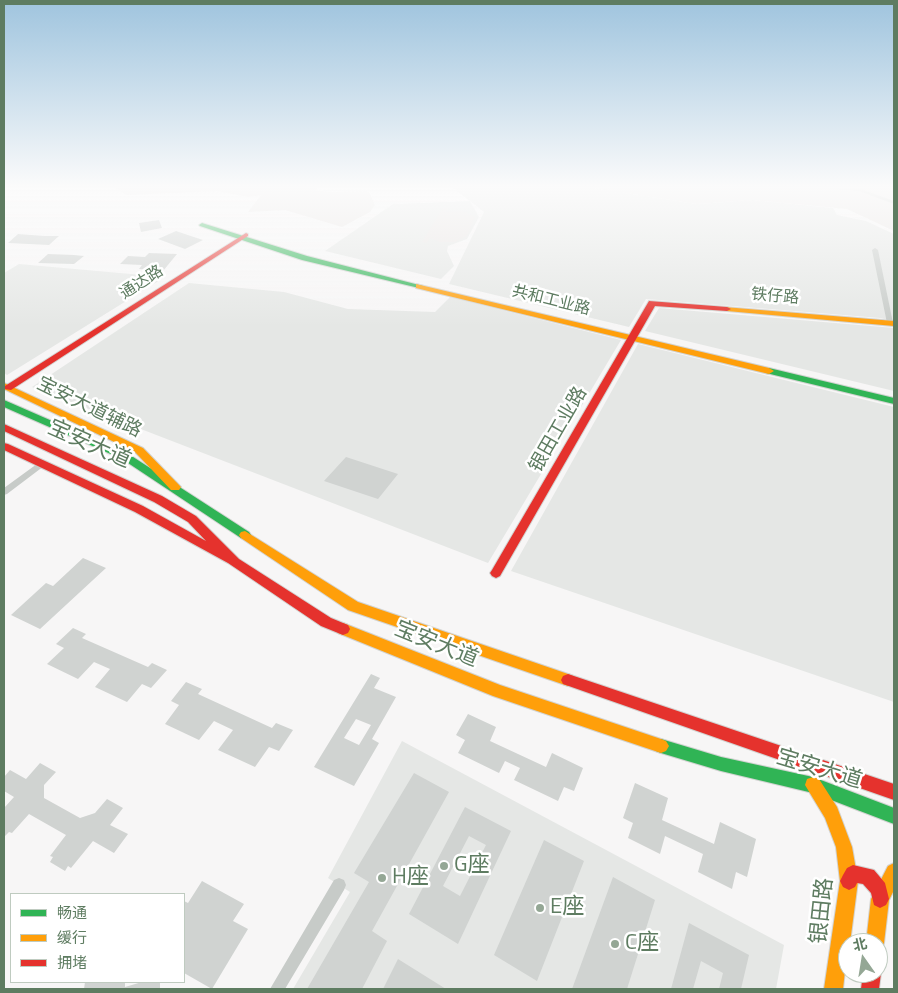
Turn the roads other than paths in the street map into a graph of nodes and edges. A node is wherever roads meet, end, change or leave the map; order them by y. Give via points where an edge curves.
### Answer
1 (236, 234) edge
2 (244, 237) junction
3 (268, 246) junction
4 (874, 250) dead end
5 (222, 251) junction
6 (652, 303) joint
7 (892, 323) edge
8 (633, 336) junction
9 (6, 387) edge
10 (894, 396) edge
11 (894, 401) edge
12 (4, 403) edge
13 (4, 427) edge
14 (4, 446) edge
15 (41, 464) junction
16 (177, 489) junction
17 (4, 492) edge
18 (235, 562) junction
19 (496, 574) dead end
20 (813, 785) junction
21 (894, 792) edge
22 (894, 816) edge
23 (894, 872) edge
24 (849, 881) junction
25 (339, 885) dead end
26 (880, 899) junction
27 (876, 933) edge
28 (276, 989) edge
29 (834, 989) edge

1 - 2 street, 共和工业路
2 - 3 street, 共和工业路
2 - 5 street, 通达路
2 - 8 street, 共和工业路
3 - 5 street via 244,244
3 - 8 street, 共和工业路 via 305,258
4 - 7 street
5 - 9 street, 通达路
6 - 7 street, 铁仔路
6 - 8 street, 银田工业路
8 - 10 street, 共和工业路
8 - 11 street, 共和工业路
8 - 19 street, 银田工业路
9 - 16 street, 宝安大道辅路 via 139,450
12 - 16 street, 宝安大道 via 126,457
13 - 18 street, 宝安大道 via 158,499 192,519
14 - 15 street
15 - 17 street
15 - 18 street via 139,509
16 - 21 street, 宝安大道 via 353,606
18 - 20 street, 宝安大道 via 326,622 498,691 663,748
20 - 22 street, 宝安大道
20 - 24 street, 银田路 via 844,847
23 - 26 street
24 - 26 street via 853,874 868,876 879,889
24 - 29 street, 银田路
25 - 28 street
26 - 27 street

